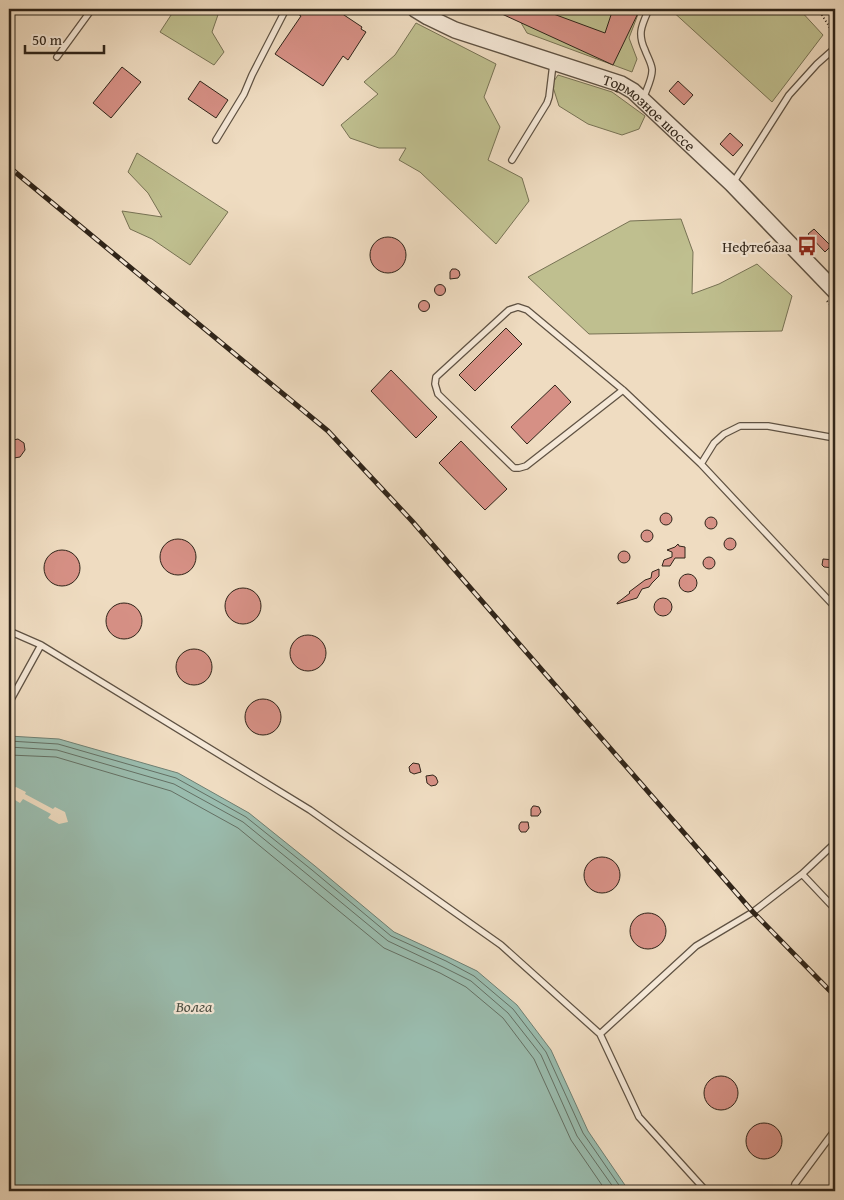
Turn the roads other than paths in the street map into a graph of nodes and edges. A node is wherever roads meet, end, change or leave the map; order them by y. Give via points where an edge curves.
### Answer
1 (92, 9) edge
2 (286, 9) edge
3 (415, 9) edge
4 (649, 9) edge
5 (835, 47) edge
6 (58, 57) dead end
7 (553, 62) junction
8 (643, 99) junction
9 (216, 140) dead end
10 (512, 160) dead end
11 (732, 184) junction
12 (835, 291) edge
13 (623, 390) junction
14 (835, 438) edge
15 (701, 464) junction
16 (835, 607) edge
17 (9, 631) edge
18 (41, 645) junction
19 (9, 703) edge
20 (835, 843) edge
21 (802, 874) junction
22 (835, 909) edge
23 (600, 1034) junction
24 (835, 1130) edge
25 (706, 1191) edge
26 (793, 1191) edge

1 - 6 lane
2 - 9 lane via 244,94
3 - 7 street, Тормозное шоссе via 455,30
4 - 8 lane via 640,33 652,67
5 - 11 lane via 789,94
7 - 8 street, Тормозное шоссе via 621,84
7 - 10 lane via 547,103
8 - 11 street, Тормозное шоссе
11 - 12 street, Тормозное шоссе
13 - 13 lane via 526,466 514,468 438,394 435,384 436,377 509,310 518,307 527,310
13 - 15 lane
14 - 15 lane via 768,426 740,426 714,443
15 - 16 lane
17 - 18 lane
18 - 19 lane
18 - 23 lane via 310,810 501,945
20 - 21 lane
21 - 22 lane
21 - 23 lane via 754,912 696,946
23 - 25 lane via 639,1117
24 - 26 lane

